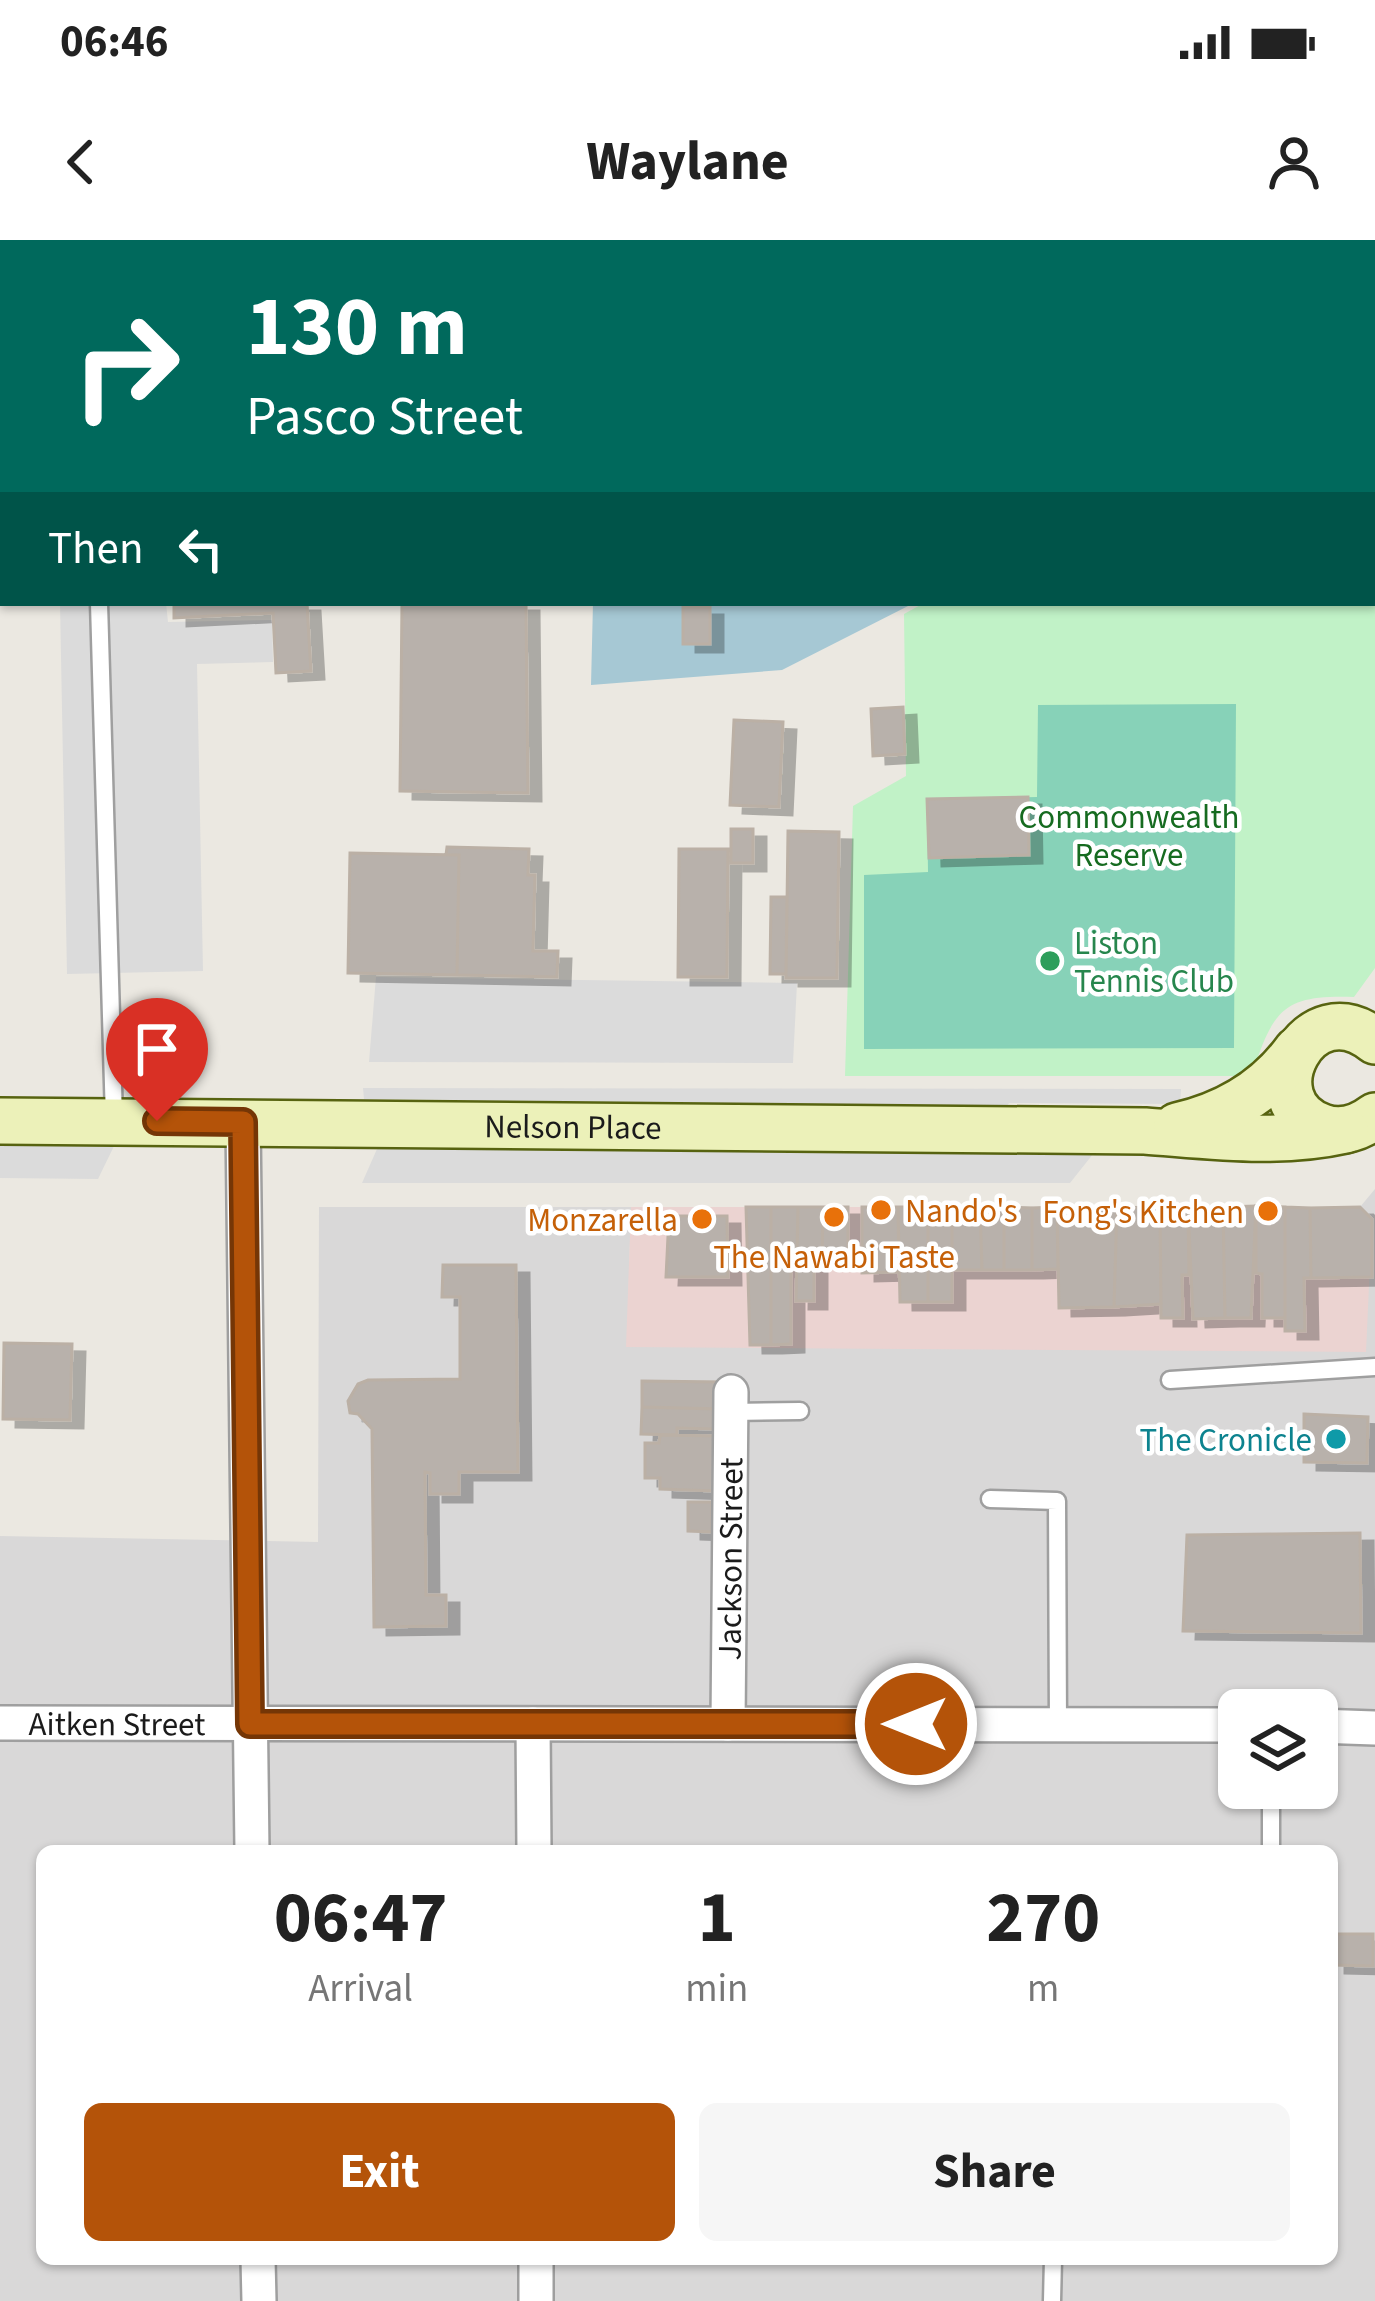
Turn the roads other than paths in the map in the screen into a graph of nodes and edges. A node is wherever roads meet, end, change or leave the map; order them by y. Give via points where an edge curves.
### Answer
1 (99, 606) edge
2 (1345, 1033) edge
3 (114, 1120) junction
4 (0, 1121) edge
5 (243, 1122) junction
6 (1361, 1129) edge
7 (1145, 1131) junction
8 (1375, 1367) edge
9 (1170, 1380) dead end
10 (731, 1402) joint
11 (800, 1411) dead end
12 (990, 1499) dead end
13 (0, 1724) edge
14 (250, 1724) junction
15 (533, 1724) junction
16 (728, 1724) junction
17 (1058, 1725) junction
18 (1218, 1725) edge
19 (1338, 1727) edge
20 (1375, 1728) edge
21 (1270, 1809) edge
22 (252, 1845) edge
23 (534, 1845) edge
24 (1271, 1845) edge
25 (258, 2265) edge
26 (536, 2265) edge
27 (1053, 2265) edge
28 (259, 2301) edge
29 (536, 2301) edge
30 (1052, 2301) edge

1 - 3 lane
2 - 6 street via 1288,1082 1296,1105 1320,1126
2 - 7 street, Nelson Place via 1222,1112
3 - 4 street, Nelson Place
3 - 5 street, Nelson Place
5 - 7 street, Nelson Place
5 - 14 street
6 - 7 street, Nelson Place via 1261,1140
8 - 9 lane
10 - 11 lane
10 - 16 street, Jackson Street
12 - 17 lane via 1057,1501
13 - 14 street, Aitken Street
14 - 15 street, Aitken Street
14 - 22 street
15 - 16 street, Aitken Street
15 - 23 street
16 - 17 street, Aitken Street
17 - 18 street, Aitken Street
19 - 20 street
21 - 24 lane
25 - 28 street
26 - 29 street
27 - 30 lane

